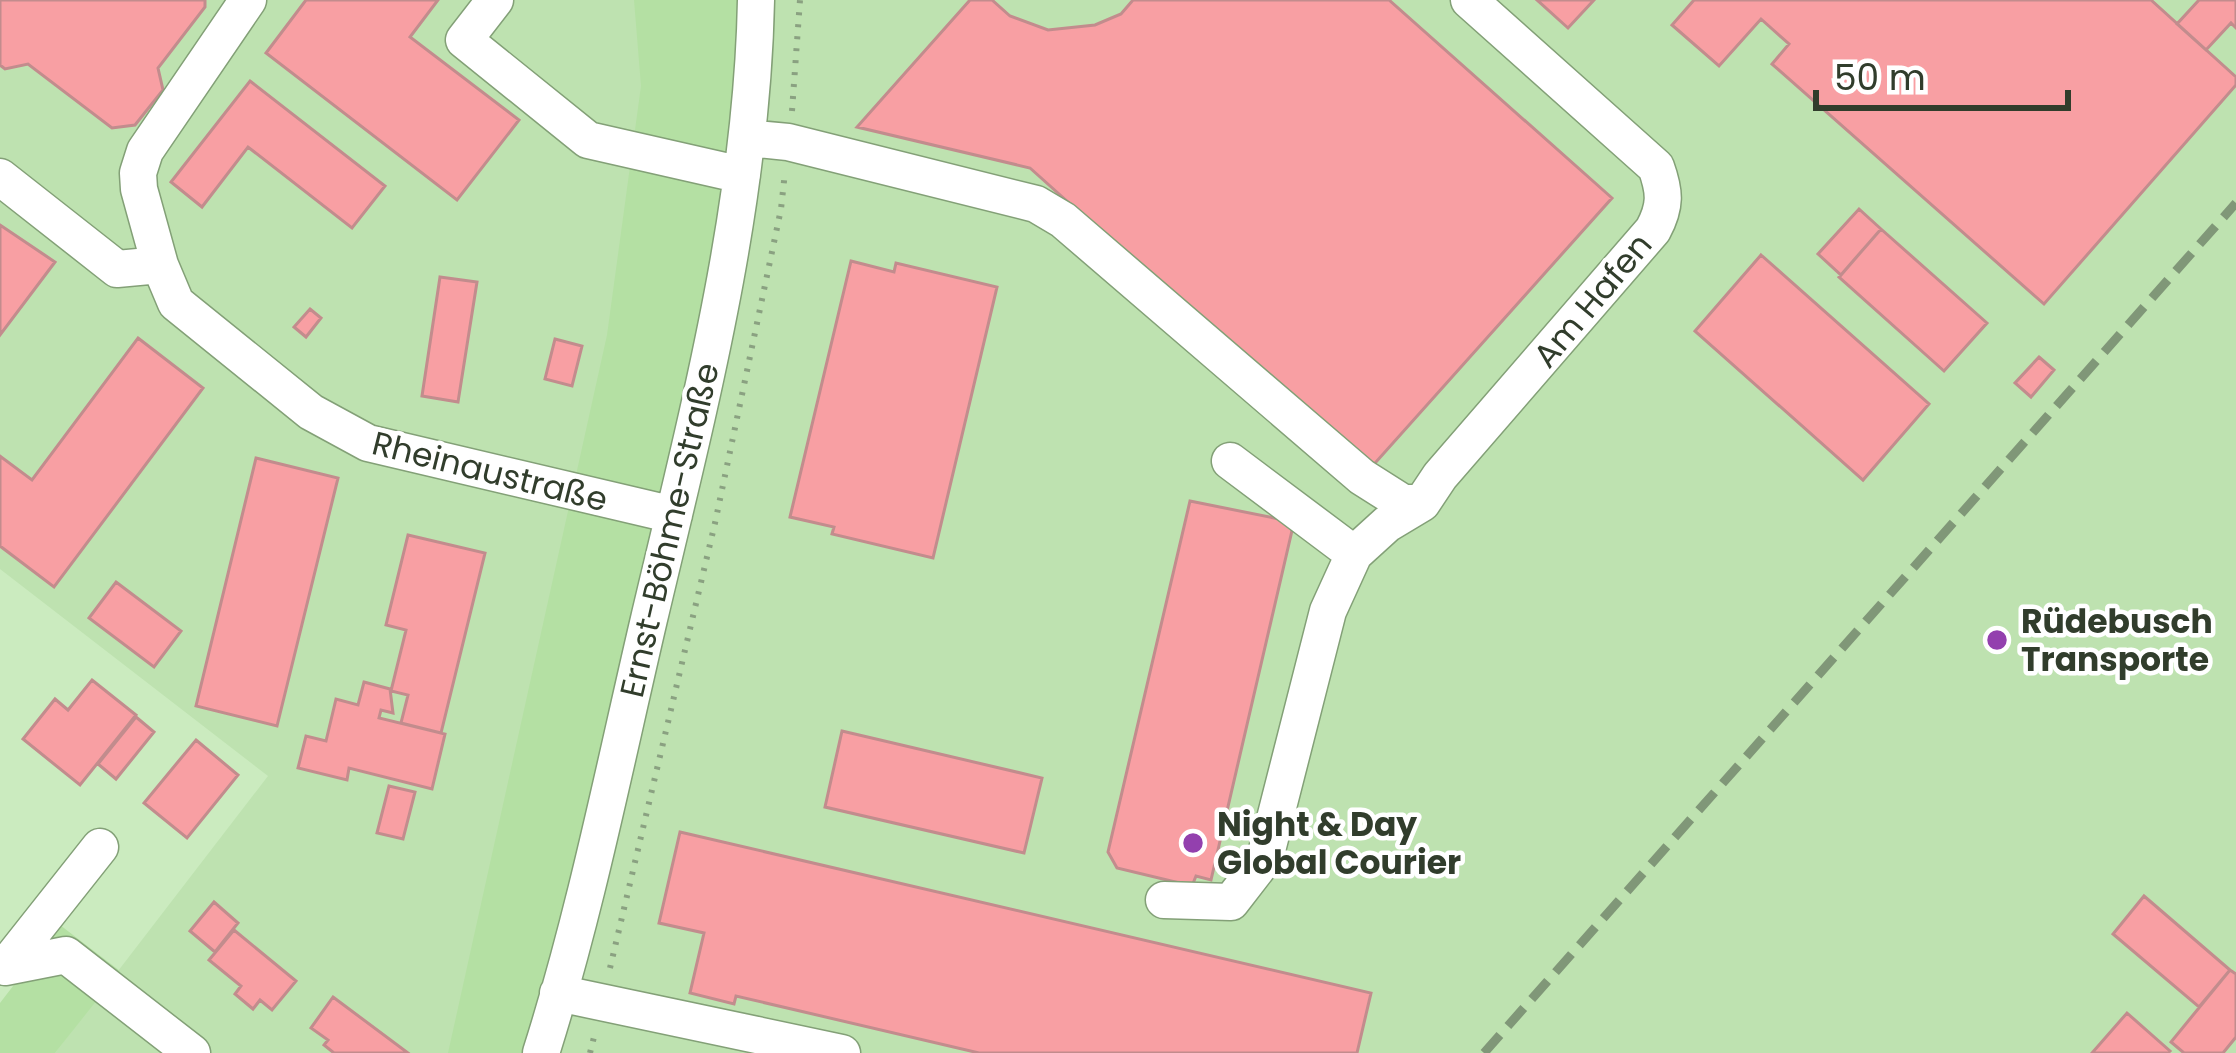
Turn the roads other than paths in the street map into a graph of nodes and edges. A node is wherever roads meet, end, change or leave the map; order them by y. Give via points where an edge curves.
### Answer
1 (248, 0) edge
2 (495, 0) edge
3 (755, 0) edge
4 (1471, 0) edge
5 (747, 138) junction
6 (742, 176) junction
7 (0, 177) edge
8 (160, 265) junction
9 (1230, 461) dead end
10 (1421, 503) junction
11 (674, 515) junction
12 (1354, 554) junction
13 (100, 847) dead end
14 (1164, 900) dead end
15 (2, 963) edge
16 (558, 993) junction
17 (770, 1045) edge
18 (192, 1053) edge
19 (541, 1053) edge
20 (842, 1053) edge

1 - 8 street, Rheinaustraße via 145,151 139,189
2 - 6 street via 464,40 588,140
3 - 5 street, Ernst-Böhme-Straße
4 - 10 street, Am Hafen via 1656,167 1663,211
5 - 6 street, Ernst-Böhme-Straße
5 - 10 street via 1036,204 1362,477 1403,503
6 - 11 street, Ernst-Böhme-Straße
7 - 8 street via 117,269
8 - 11 street, Rheinaustraße via 176,303 344,433
9 - 12 street
10 - 12 street, Am Hafen
11 - 16 street, Ernst-Böhme-Straße
12 - 14 street via 1328,611 1265,858 1231,902
13 - 15 street
15 - 18 street via 67,955
16 - 17 street
16 - 19 street, Ernst-Böhme-Straße
17 - 20 street

